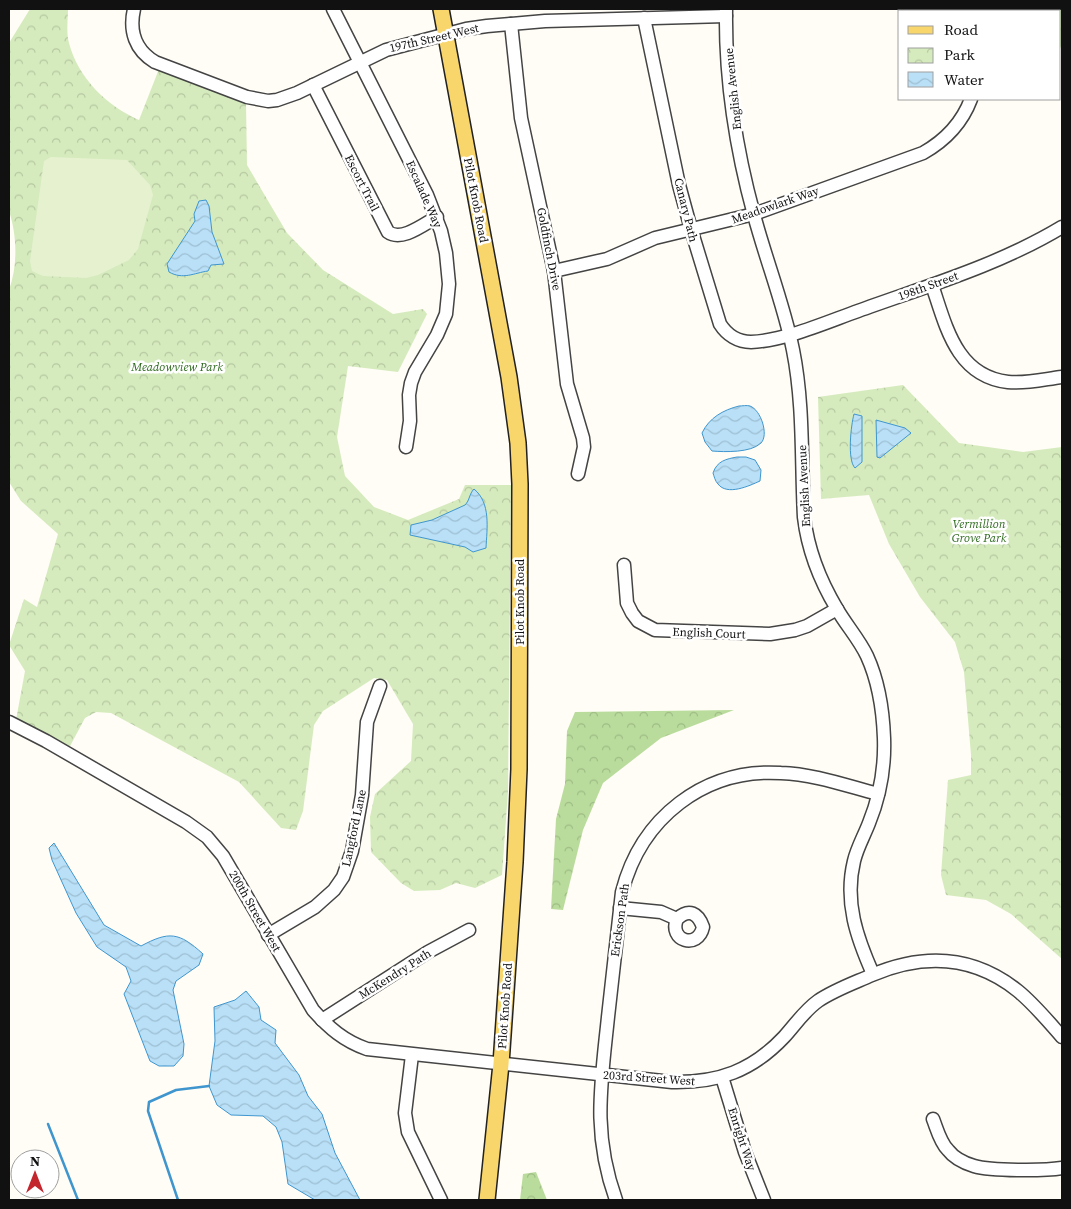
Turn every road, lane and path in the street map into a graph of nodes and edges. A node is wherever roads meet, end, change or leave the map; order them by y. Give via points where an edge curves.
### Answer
1 (134, 9) edge
2 (333, 9) edge
3 (441, 9) edge
4 (726, 12) edge
5 (544, 15) edge
6 (644, 18) junction
7 (511, 24) junction
8 (444, 35) junction
9 (360, 62) junction
10 (313, 84) junction
11 (971, 100) edge
12 (754, 214) junction
13 (437, 217) junction
14 (1062, 227) edge
15 (691, 229) junction
16 (554, 271) junction
17 (932, 284) junction
18 (790, 334) junction
19 (1062, 377) edge
20 (406, 447) dead end
21 (578, 474) dead end
22 (624, 565) dead end
23 (837, 609) junction
24 (380, 686) dead end
25 (9, 722) edge
26 (878, 794) junction
27 (620, 908) junction
28 (677, 919) dead end
29 (469, 930) dead end
30 (268, 935) junction
31 (873, 974) junction
32 (322, 1020) junction
33 (1062, 1037) edge
34 (412, 1054) junction
35 (501, 1064) junction
36 (602, 1075) junction
37 (722, 1077) junction
38 (933, 1119) dead end
39 (1062, 1168) edge
40 (441, 1200) edge
41 (488, 1200) edge
42 (616, 1200) edge
43 (764, 1200) edge

1 - 10 street, 197th Street West via 133,36 142,53 155,62 247,98 278,100
2 - 9 street, Escalade Way
3 - 8 main road, Pilot Knob Road
4 - 6 street, 197th Street West
4 - 12 street, English Avenue via 735,121
5 - 6 street, 197th Street West
5 - 7 street, 197th Street West
6 - 15 street, Canary Path
7 - 8 street, 197th Street West
7 - 16 street, Goldfinch Drive via 521,118
8 - 9 street, 197th Street West via 399,45
8 - 35 main road, Pilot Knob Road via 509,377 520,471 519,769
9 - 10 street, 197th Street West
9 - 13 street, Escalade Way
10 - 13 street, Escort Trail via 388,232 403,235
11 - 12 street, Meadowlark Way via 953,130 923,153
12 - 15 street, Meadowlark Way
12 - 18 street, English Avenue
13 - 20 street, Escalade Way via 446,254 449,301 443,325 418,365 411,383
14 - 17 street, 198th Street via 1007,256
15 - 16 street, Meadowlark Way via 644,241 607,259
15 - 18 street, Canary Path via 717,316 725,331 744,342
16 - 21 street, Goldfinch Drive via 566,377 584,446
17 - 18 street, 198th Street
17 - 19 street via 949,335 973,368 984,375 1009,382
18 - 23 street, English Avenue via 800,391 806,536 816,570
22 - 23 street, English Court via 627,603 638,621 655,630 770,634 801,628
23 - 26 street, English Avenue via 867,657 875,684 884,737
24 - 30 street, Langford Lane via 367,722 362,795 352,851 343,877 315,907
25 - 30 street, 200th Street West via 198,830 223,856
26 - 27 street, Erickson Path via 780,772 745,774 713,784 688,796 673,808 643,841 625,880
26 - 31 street, English Avenue via 853,862 850,897 854,926
27 - 28 street via 661,912
27 - 36 street, Erickson Path
29 - 32 street, McKendry Path via 428,952
30 - 32 street, 200th Street West via 306,1000
31 - 33 street, 203rd Street West via 914,961 941,960 969,965 995,976 1019,992
31 - 37 street, 203rd Street West via 817,1002 765,1055
32 - 34 street, 200th Street West via 354,1044 382,1052
34 - 35 street, 200th Street West
34 - 40 street via 405,1122
35 - 36 street, 203rd Street West
35 - 41 main road, Pilot Knob Road
36 - 37 street, 203rd Street West via 686,1082
36 - 42 street, Erickson Path via 600,1132
37 - 43 street, Enright Way
38 - 39 street via 942,1142 961,1161 985,1168

